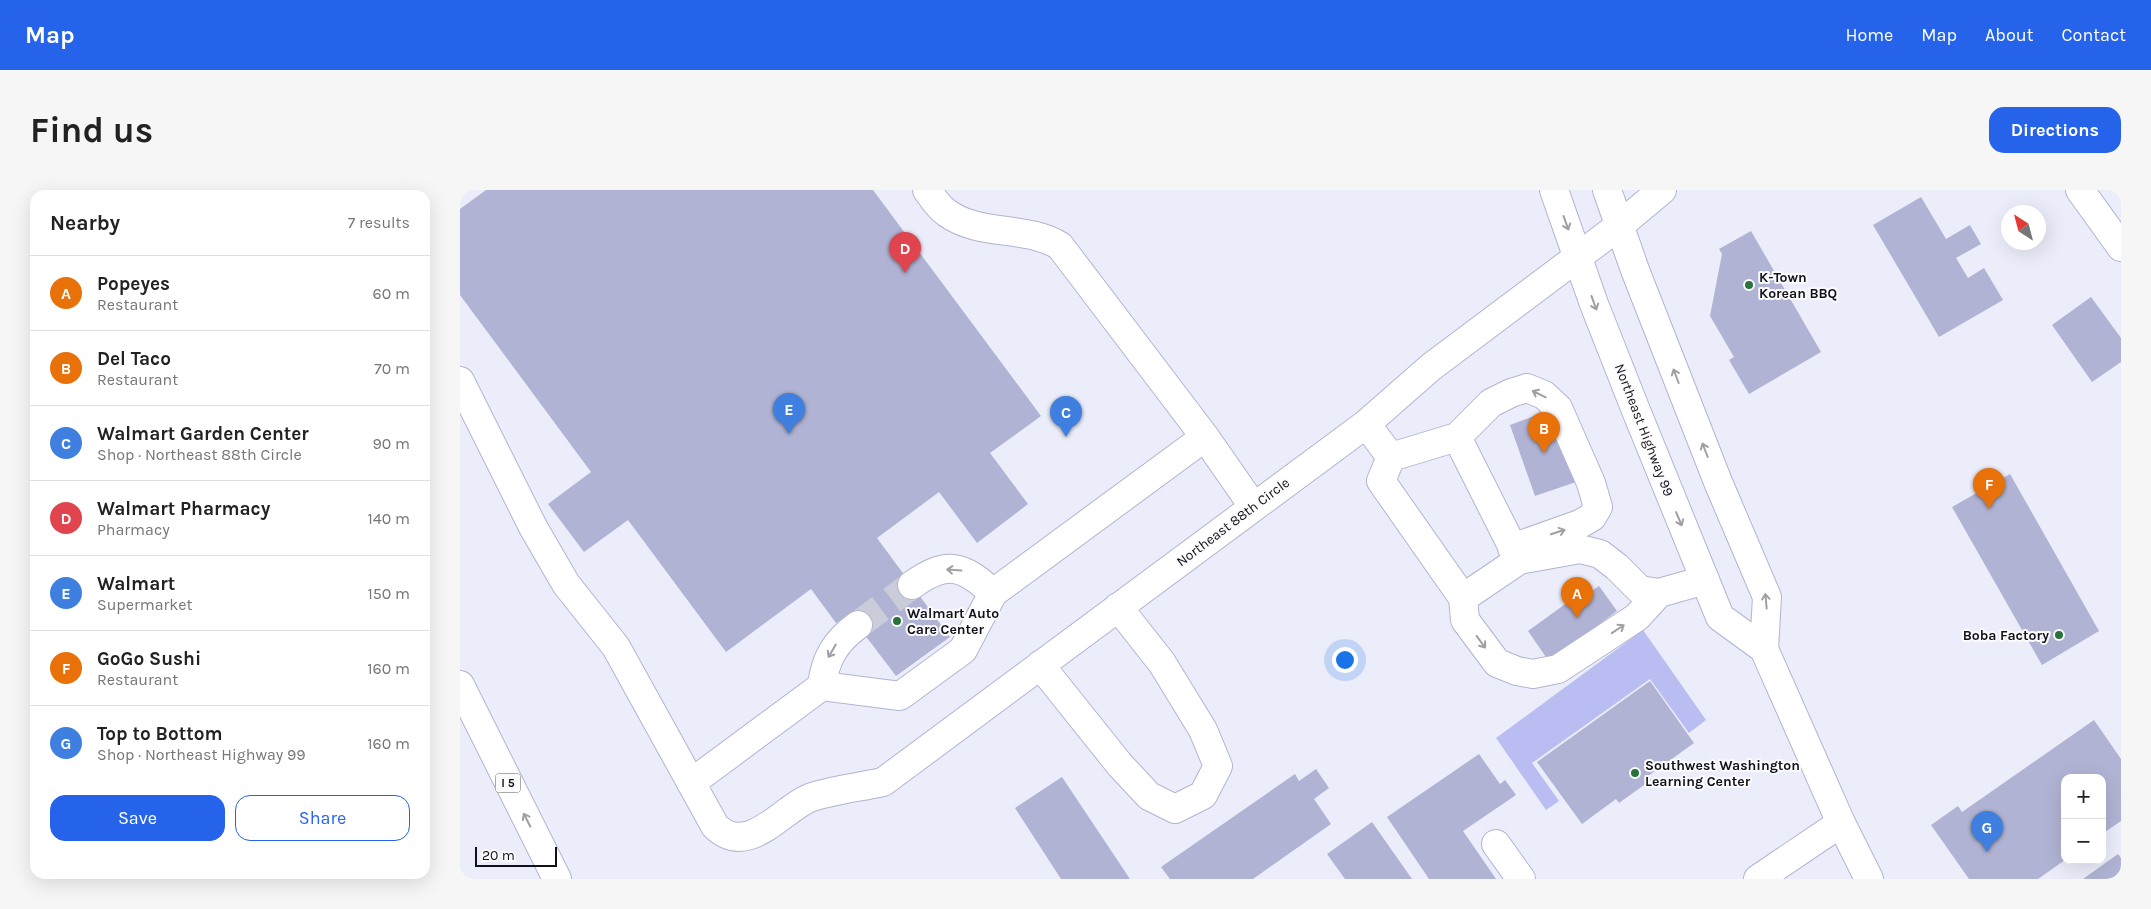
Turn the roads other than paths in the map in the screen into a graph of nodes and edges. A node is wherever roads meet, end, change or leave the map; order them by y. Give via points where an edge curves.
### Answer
1 (927, 190) edge
2 (1554, 190) edge
3 (1607, 190) edge
4 (1662, 190) edge
5 (2080, 190) edge
6 (1619, 226) junction
7 (2121, 246) edge
8 (1578, 257) junction
9 (460, 382) edge
10 (1366, 424) junction
11 (1205, 437) junction
12 (1458, 437) junction
13 (1391, 457) junction
14 (1253, 506) junction
15 (1516, 554) junction
16 (1705, 580) junction
17 (912, 585) tunnel mouth
18 (1658, 593) junction
19 (993, 594) junction
20 (1463, 598) junction
21 (1118, 607) junction
22 (858, 625) tunnel mouth
23 (1764, 649) junction
24 (1040, 665) junction
25 (460, 686) edge
26 (822, 686) junction
27 (691, 783) junction
28 (1841, 823) junction
29 (1496, 844) dead end
30 (557, 879) edge
31 (1521, 879) edge
32 (1758, 879) edge
33 (1869, 879) edge

1 - 11 main road via 954,218 984,228 1040,237 1060,246
2 -> 8 main road, Northeast Highway 99
3 - 6 main road
4 - 6 main road, Northeast 88th Circle
5 - 7 main road
6 - 8 main road, Northeast 88th Circle
23 -> 6 main road via 1767,597 1718,482
8 - 10 main road, Northeast 88th Circle via 1431,367
8 -> 16 main road, Northeast Highway 99 via 1642,427
9 - 27 main road via 533,528 566,584 616,647
10 - 13 main road
10 - 14 main road, Northeast 88th Circle
11 - 14 main road
11 - 19 main road
12 - 13 main road
12 - 15 main road
15 -> 12 main road via 1580,524 1592,517 1598,507 1592,483 1558,408 1544,394 1527,388 1511,392 1491,403
13 - 20 main road via 1382,481
14 - 21 main road, Northeast 88th Circle
15 - 18 main road via 1580,549 1600,554 1640,590
15 - 20 main road
16 - 18 main road
16 - 23 main road, Northeast Highway 99 via 1720,617
19 -> 17 main road via 963,570 927,574
20 -> 18 main road via 1465,620 1497,663 1534,674 1558,670 1638,617
19 - 26 main road via 963,650 900,696
21 - 24 main road, Northeast 88th Circle
21 - 24 main road via 1162,663 1203,730 1218,766 1203,795 1175,809 1149,796
22 -> 26 main road via 836,643 828,659
23 - 28 main road
24 - 27 main road, Northeast 88th Circle via 883,782 810,798 760,831 746,836 722,833
30 -> 25 main road, I 5
26 - 27 main road
28 - 32 main road
28 - 33 main road
29 - 31 main road

